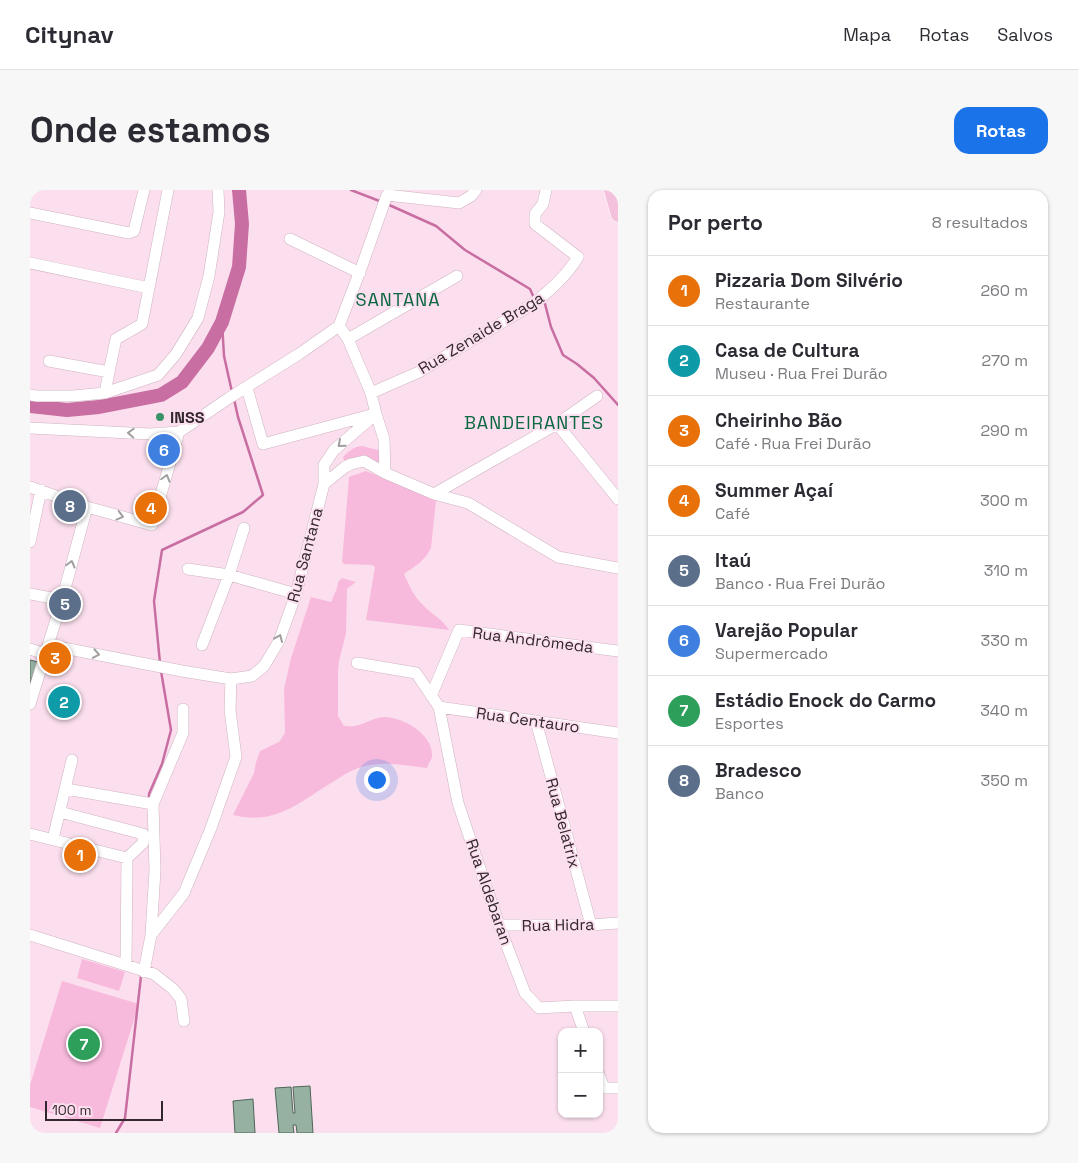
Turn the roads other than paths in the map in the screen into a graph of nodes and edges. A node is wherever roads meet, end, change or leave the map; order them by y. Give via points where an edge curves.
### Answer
1 (144, 190) edge
2 (168, 190) edge
3 (218, 190) edge
4 (476, 190) edge
5 (546, 190) edge
6 (611, 190) edge
7 (384, 192) edge
8 (30, 213) edge
9 (618, 215) edge
10 (290, 239) dead end
11 (30, 263) edge
12 (360, 273) junction
13 (457, 276) dead end
14 (149, 288) junction
15 (339, 326) junction
16 (348, 339) junction
17 (49, 361) dead end
18 (108, 372) junction
19 (106, 393) junction
20 (238, 393) junction
21 (371, 393) junction
22 (30, 394) edge
23 (597, 396) dead end
24 (376, 414) junction
25 (557, 424) junction
26 (30, 428) edge
27 (179, 432) junction
28 (385, 473) junction
29 (324, 484) junction
30 (36, 489) edge
31 (434, 494) junction
32 (618, 499) edge
33 (87, 507) junction
34 (244, 528) dead end
35 (30, 542) edge
36 (615, 565) edge
37 (188, 569) dead end
38 (229, 575) junction
39 (30, 594) edge
40 (296, 594) junction
41 (62, 600) junction
42 (202, 645) dead end
43 (30, 649) edge
44 (47, 649) junction
45 (618, 651) edge
46 (357, 664) dead end
47 (231, 679) junction
48 (430, 696) junction
49 (30, 704) edge
50 (183, 708) dead end
51 (439, 708) junction
52 (536, 721) junction
53 (618, 733) edge
54 (72, 760) dead end
55 (66, 789) junction
56 (153, 804) junction
57 (60, 812) junction
58 (30, 834) edge
59 (53, 839) junction
60 (127, 858) junction
61 (618, 924) edge
62 (499, 925) junction
63 (591, 925) junction
64 (30, 935) edge
65 (151, 935) junction
66 (140, 970) junction
67 (575, 1006) junction
68 (618, 1006) edge
69 (184, 1021) dead end
70 (583, 1028) edge
71 (603, 1085) edge
72 (618, 1088) edge

1 - 8 street via 134,231 129,233
2 - 14 street
3 - 19 street via 219,212 209,276 198,318 176,354 158,375
4 - 7 street via 459,203
5 - 21 street, Rua Zenaide Braga via 544,204 535,214 535,224 578,257 569,271 528,307 419,372
6 - 9 main road
7 - 12 street
10 - 12 street
11 - 14 street
12 - 15 street
13 - 16 street
14 - 18 street via 142,324 116,339
15 - 16 street
15 - 20 street
16 - 21 street
17 - 18 street
18 - 19 street
19 - 22 street via 73,396
20 - 24 street via 263,444
20 - 27 street
21 - 24 street
23 - 25 street
24 - 28 street via 384,439
24 -> 29 street, Rua Santana via 334,450 324,465
25 - 31 street
25 - 32 street
27 -> 26 street via 150,434
33 -> 27 street via 152,524
28 - 29 street via 364,461 351,464
28 - 31 street
29 - 40 street, Rua Santana
30 - 33 street
30 - 35 street
31 - 36 street via 468,503 558,557
41 -> 33 street
34 - 38 street
37 - 38 street
38 - 40 street
38 - 42 street
39 - 41 street
47 -> 40 street, Rua Santana via 252,676 264,666 279,641
41 - 44 street
43 - 44 street, Rua Santana
44 -> 47 street, Rua Santana
44 - 49 street
45 - 48 street, Rua Andrômeda via 459,630
46 - 48 street, Rua Aldebaran via 416,673
47 - 65 street via 230,710 236,757 184,894
48 - 51 street, Rua Aldebaran
50 - 56 street via 183,733
51 - 52 street, Rua Centauro
51 - 62 street, Rua Aldebaran via 458,803
52 - 53 street, Rua Centauro
52 - 63 street, Rua Belatrix
54 - 55 street
55 - 56 street
55 - 57 street
56 - 65 street via 155,870
57 - 59 street
57 - 60 street via 143,834 143,843
58 - 59 street
59 - 60 street
60 - 66 street
61 - 63 street, Rua Hidra
62 - 63 street, Rua Hidra
62 - 67 street, Rua Aldebaran via 525,993 539,1008
64 - 66 street
65 - 66 street
66 - 69 street via 173,989 181,999
67 - 68 street, Rua Aldebaran
67 - 70 street
71 - 72 street

